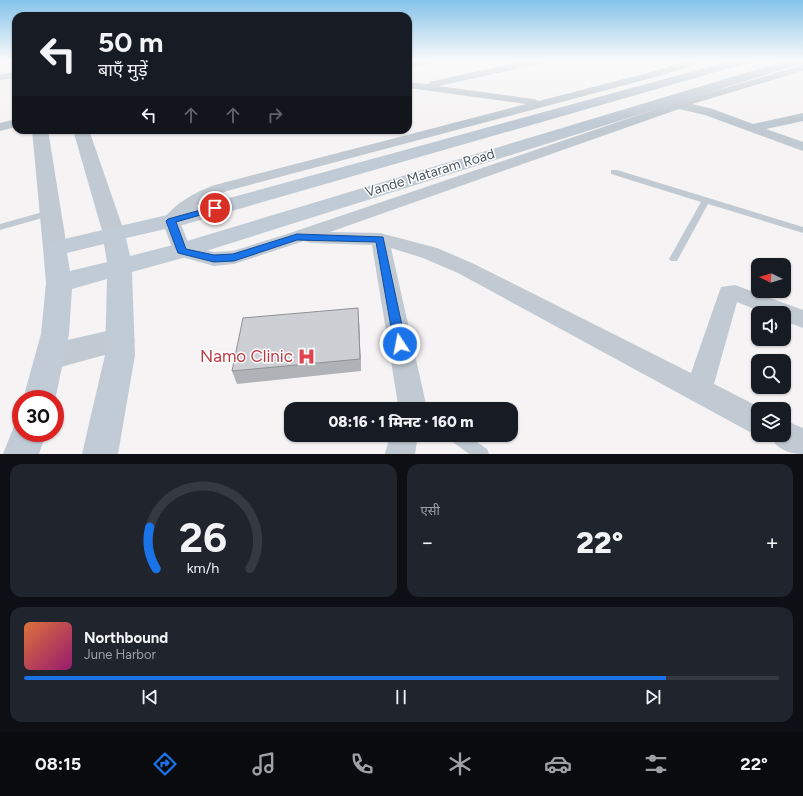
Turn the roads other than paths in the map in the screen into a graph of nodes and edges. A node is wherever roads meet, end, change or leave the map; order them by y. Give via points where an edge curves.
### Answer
1 (443, 81) edge
2 (625, 81) edge
3 (669, 81) edge
4 (740, 81) edge
5 (756, 81) edge
6 (412, 85) edge
7 (421, 86) junction
8 (543, 103) junction
9 (675, 104) junction
10 (803, 117) edge
11 (12, 124) edge
12 (0, 127) edge
13 (750, 128) junction
14 (40, 134) edge
15 (85, 134) edge
16 (800, 146) edge
17 (803, 157) edge
18 (614, 172) dead end
19 (706, 201) junction
20 (50, 213) junction
21 (171, 221) junction
22 (0, 227) edge
23 (803, 230) edge
24 (114, 234) junction
25 (297, 237) junction
26 (380, 239) junction
27 (55, 248) junction
28 (182, 251) junction
29 (674, 259) dead end
30 (120, 268) junction
31 (59, 283) junction
32 (803, 319) edge
33 (120, 340) junction
34 (50, 357) junction
35 (41, 390) edge
36 (699, 390) junction
37 (413, 402) edge
38 (751, 416) edge
39 (791, 438) edge
40 (25, 442) edge
41 (403, 442) edge
42 (465, 442) edge
43 (803, 444) edge
44 (21, 454) edge
45 (100, 454) edge
46 (400, 454) edge
47 (482, 454) edge

1 - 7 street
2 - 8 street
3 - 21 main road, Vande Mataram Road
4 - 9 main road, Vande Mataram Road
5 - 9 street
6 - 7 street
7 - 8 street
8 - 21 street via 221,188 188,203
9 - 13 street via 709,112
9 - 17 street via 693,116
9 - 25 street
9 - 28 main road, Vande Mataram Road
10 - 13 street
11 - 12 street
13 - 16 street
14 - 20 street
15 - 24 street
18 - 19 lane
19 - 23 lane
19 - 29 lane
20 - 22 lane
20 - 27 street
21 - 24 main road, Vande Mataram Road
21 - 28 street
24 - 27 main road, Vande Mataram Road
24 - 30 main road
25 - 26 street
25 - 28 street via 234,257 214,259
26 - 36 street via 430,253 465,268
26 - 37 street
27 - 31 main road
28 - 30 main road, Vande Mataram Road
30 - 31 main road, Vande Mataram Road
30 - 33 main road
31 - 34 main road via 55,334
32 - 36 street via 729,293
33 - 34 street
33 - 45 main road via 120,355
34 - 35 main road
36 - 38 street
39 - 43 street
40 - 44 main road
41 - 46 street
42 - 47 lane

